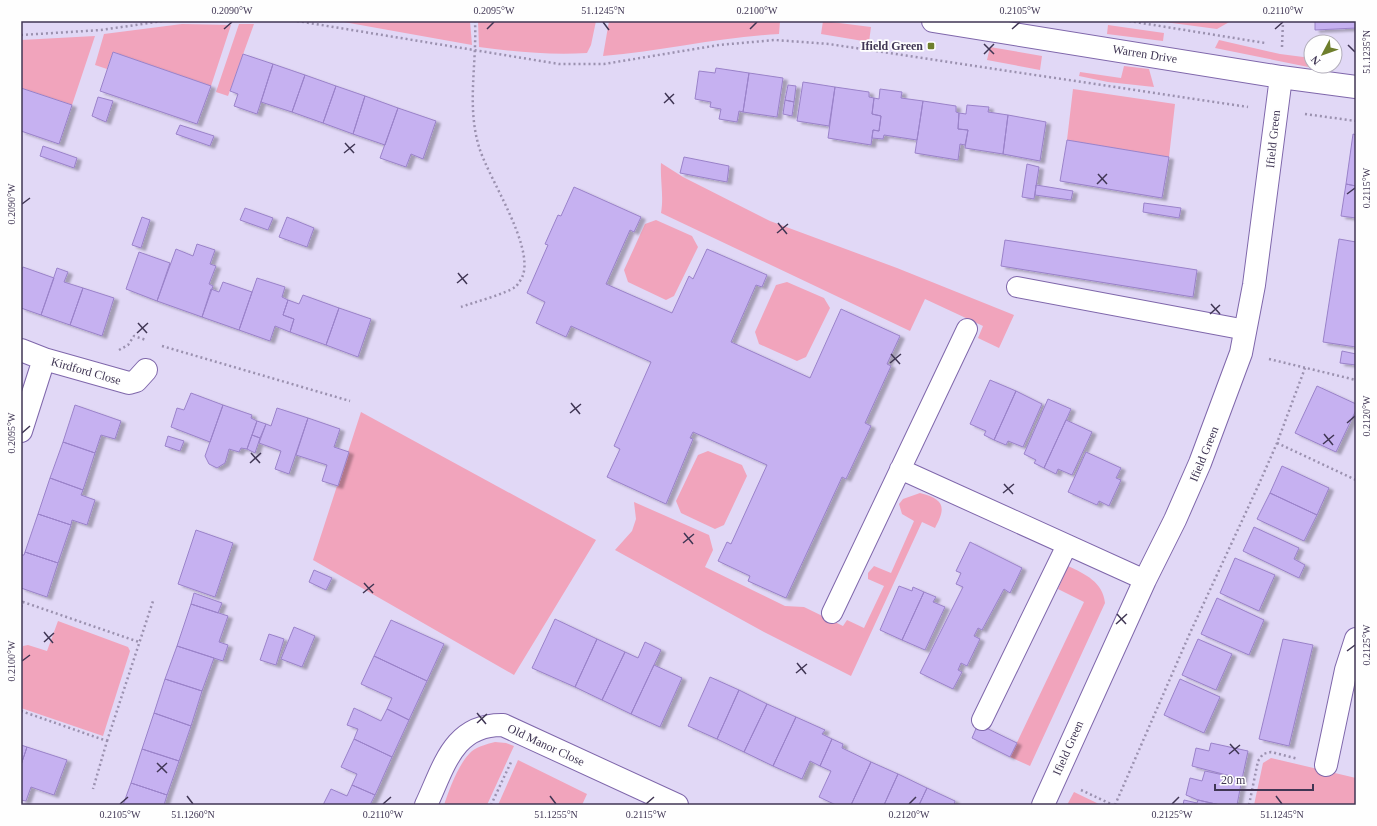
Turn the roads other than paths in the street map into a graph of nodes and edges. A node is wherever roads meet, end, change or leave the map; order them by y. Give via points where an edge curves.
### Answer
1 (933, 21) edge
2 (1280, 77) junction
3 (1356, 87) edge
4 (1017, 287) dead end
5 (967, 329) dead end
6 (1246, 330) junction
7 (21, 350) edge
8 (44, 359) junction
9 (146, 370) dead end
10 (21, 431) edge
11 (900, 469) junction
12 (1067, 545) junction
13 (1145, 580) junction
14 (832, 613) dead end
15 (1356, 639) edge
16 (982, 720) dead end
17 (1326, 765) road end
18 (426, 805) edge
19 (678, 805) edge
20 (1043, 805) edge

1 - 2 street, Warren Drive
2 - 3 street, Warren Drive
2 - 6 street, Ifield Green via 1258,256
4 - 6 lane
5 - 11 lane
6 - 13 street, Ifield Green via 1241,353 1200,463
7 - 8 street, Kirdford Close
8 - 9 street, Kirdford Close via 129,383 136,381
8 - 10 street, Kirdford Close
11 - 12 lane
11 - 14 lane
12 - 13 lane
12 - 16 lane
13 - 20 street, Ifield Green
15 - 17 street via 1346,670
18 - 19 street, Old Manor Close via 453,748 475,729 489,725 503,725

